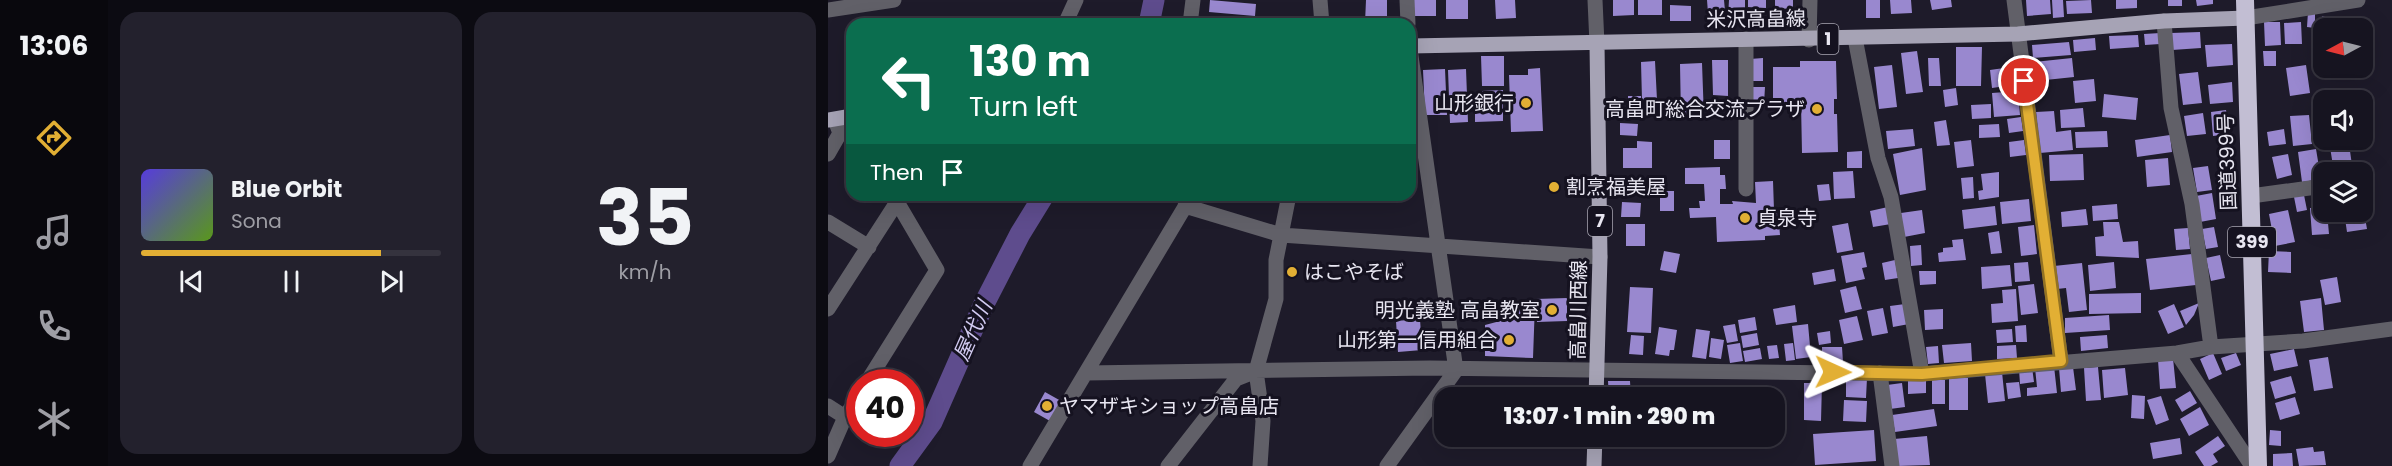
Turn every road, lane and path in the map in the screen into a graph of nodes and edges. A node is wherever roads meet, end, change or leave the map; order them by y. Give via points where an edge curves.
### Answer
1 (894, 0) edge
2 (1076, 0) edge
3 (1193, 0) edge
4 (1320, 0) edge
5 (1407, 0) edge
6 (1595, 0) edge
7 (1810, 0) edge
8 (2014, 0) edge
9 (2358, 0) edge
10 (2245, 9) edge
11 (828, 10) edge
12 (1068, 18) edge
13 (1191, 18) edge
14 (1322, 18) edge
15 (1408, 18) edge
16 (2164, 21) junction
17 (2018, 34) junction
18 (1855, 38) junction
19 (1746, 39) junction
20 (1809, 40) junction
21 (1597, 44) junction
22 (1416, 48) edge
23 (1416, 89) edge
24 (839, 127) edge
25 (828, 154) edge
26 (2313, 188) edge
27 (1746, 189) dead end
28 (2251, 196) junction
29 (893, 201) edge
30 (897, 201) edge
31 (1188, 201) edge
32 (1288, 201) edge
33 (828, 222) edge
34 (1281, 235) junction
35 (1439, 246) junction
36 (869, 247) junction
37 (1600, 257) junction
38 (828, 309) edge
39 (2392, 328) edge
40 (2255, 343) junction
41 (2211, 347) junction
42 (2177, 353) junction
43 (2061, 361) junction
44 (875, 369) edge
45 (1455, 370) junction
46 (1597, 370) junction
47 (1256, 371) junction
48 (1086, 372) junction
49 (1880, 373) junction
50 (1922, 374) junction
51 (1596, 387) edge
52 (828, 406) edge
53 (845, 417) joint
54 (1595, 447) edge
55 (828, 456) edge
56 (1030, 466) edge
57 (1168, 466) edge
58 (1260, 466) edge
59 (1387, 466) edge
60 (1594, 466) edge
61 (1892, 466) edge
62 (2252, 466) edge
63 (2258, 466) edge

1 - 11 street
2 - 12 street
3 - 13 street
4 - 14 street
5 - 15 street
6 - 21 street
7 - 20 street
8 - 17 street
9 - 10 street
10 - 16 main road, 米沢高畠線 / 1
10 - 28 highway, 国道399号 / 399
16 - 17 main road, 米沢高畠線 / 1
16 - 41 street via 2170,108 2192,204
17 - 18 main road, 米沢高畠線 / 1
17 - 43 street
18 - 20 main road, 米沢高畠線 / 1
18 - 50 street via 1878,158 1891,197
19 - 20 main road, 米沢高畠線 / 1
19 - 21 main road, 米沢高畠線 / 1
19 - 27 street
21 - 22 main road, 米沢高畠線 / 1
21 - 37 main road, 高畠川西線 / 7
23 - 35 street
24 - 25 street
26 - 28 street
28 - 40 highway, 国道399号 / 399
29 - 36 street
30 - 44 street via 937,270
31 - 34 street
31 - 48 street
32 - 34 street
33 - 36 street
34 - 35 street
34 - 47 street via 1276,260 1276,299
35 - 37 street
35 - 45 street
36 - 38 street
37 - 46 main road, 高畠川西線 / 7
39 - 40 street via 2303,341
40 - 41 street
40 - 63 highway, 国道399号 / 399
41 - 42 street
42 - 43 street
42 - 62 street
43 - 50 street
45 - 46 street
45 - 47 street
45 - 59 street
46 - 49 street
46 - 51 main road, 高畠川西線 / 7
47 - 48 street
47 - 57 street via 1236,379
47 - 58 street via 1263,421
48 - 56 street
49 - 50 street
49 - 61 street
52 - 53 street
53 - 55 street
54 - 60 main road

